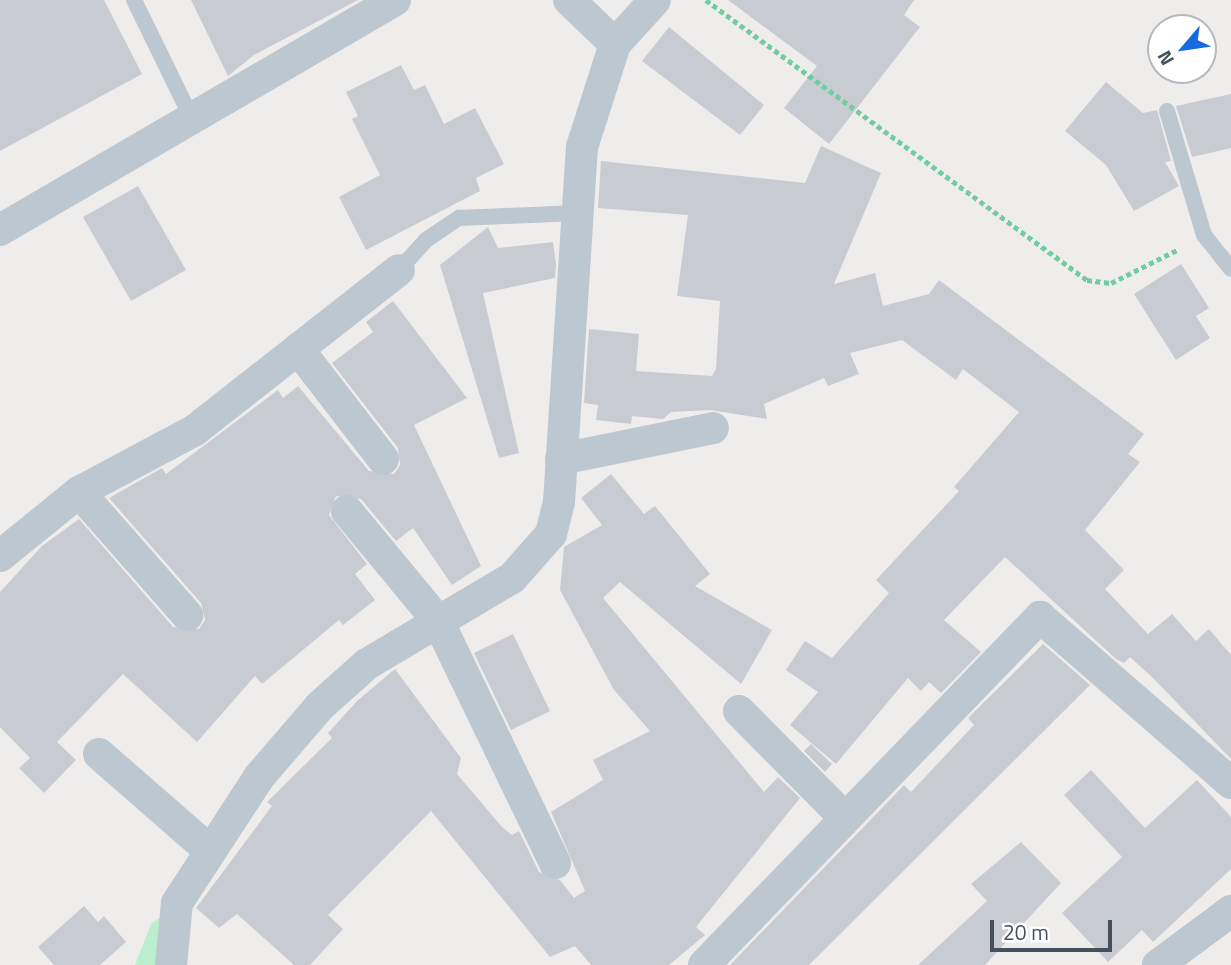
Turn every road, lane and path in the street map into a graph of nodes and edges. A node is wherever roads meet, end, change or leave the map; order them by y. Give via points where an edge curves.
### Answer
1 (134, 0) edge
2 (395, 0) edge
3 (569, 0) edge
4 (655, 0) edge
5 (706, 0) edge
6 (615, 44) junction
7 (1167, 111) dead end
8 (193, 121) junction
9 (576, 213) junction
10 (0, 230) edge
11 (1204, 235) junction
12 (1231, 269) edge
13 (399, 270) joint
14 (298, 349) junction
15 (713, 428) dead end
16 (383, 459) dead end
17 (561, 459) junction
18 (79, 492) junction
19 (347, 511) dead end
20 (0, 556) edge
21 (187, 615) dead end
22 (438, 621) junction
23 (739, 710) dead end
24 (99, 754) dead end
25 (1231, 783) edge
26 (845, 818) junction
27 (210, 852) junction
28 (555, 863) dead end
29 (1231, 911) edge
30 (172, 965) edge
31 (704, 965) edge
32 (1158, 965) edge

1 - 8 lane
2 - 8 street
3 - 6 street
4 - 6 street
5 - 11 path via 1087,280 1111,283
6 - 9 street via 582,146
7 - 11 lane
8 - 10 street
9 - 13 lane via 459,218 426,240
9 - 17 street
11 - 12 lane
13 - 14 street
14 - 16 street
14 - 18 street via 195,430
15 - 17 street
17 - 22 street via 556,521 540,551 512,578
18 - 20 street
18 - 21 street
19 - 22 street
22 - 27 street via 333,691 258,778
22 - 28 street
23 - 26 street
24 - 27 street
25 - 26 street via 1040,617
26 - 31 street
27 - 30 street via 173,916
29 - 32 street

